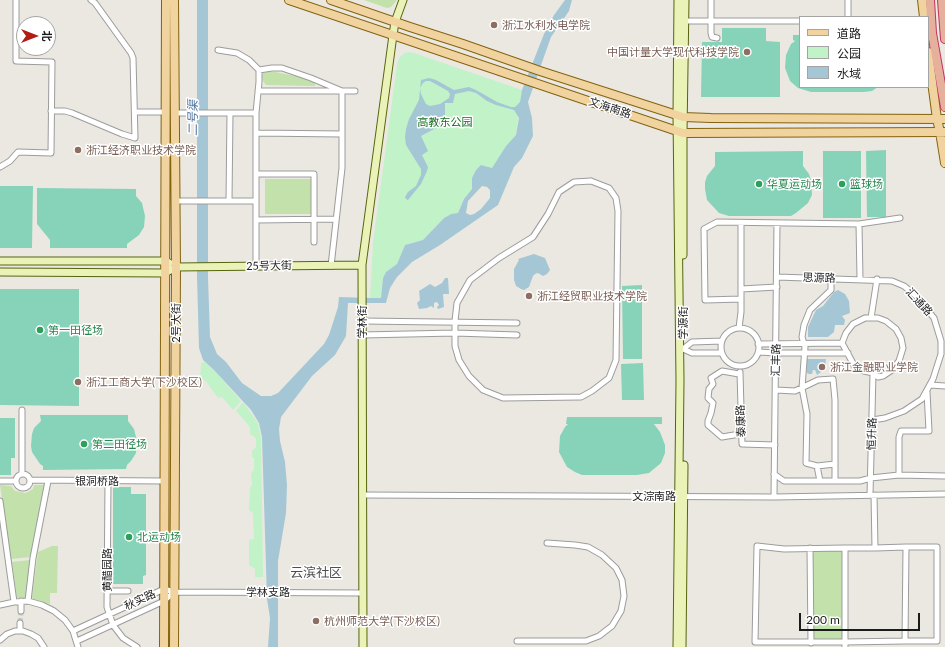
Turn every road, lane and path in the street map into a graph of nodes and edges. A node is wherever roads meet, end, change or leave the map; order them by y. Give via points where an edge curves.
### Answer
1 (16, 0) edge
2 (91, 0) edge
3 (166, 0) edge
4 (174, 0) edge
5 (289, 0) edge
6 (331, 0) edge
7 (402, 0) edge
8 (678, 0) edge
9 (685, 0) edge
10 (711, 0) edge
11 (848, 0) edge
12 (922, 0) edge
13 (930, 0) edge
14 (942, 0) edge
15 (848, 16) edge
16 (924, 16) edge
17 (684, 21) junction
18 (710, 21) junction
19 (799, 21) edge
20 (395, 22) junction
21 (393, 35) junction
22 (717, 38) dead end
23 (945, 39) edge
24 (218, 50) dead end
25 (929, 57) edge
26 (259, 70) junction
27 (258, 91) junction
28 (342, 91) junction
29 (355, 92) dead end
30 (945, 107) edge
31 (51, 111) junction
32 (135, 112) junction
33 (165, 112) junction
34 (175, 113) junction
35 (230, 113) junction
36 (256, 113) junction
37 (680, 116) junction
38 (941, 119) edge
39 (680, 132) junction
40 (943, 132) edge
41 (256, 133) junction
42 (342, 134) junction
43 (945, 163) edge
44 (0, 167) edge
45 (256, 174) junction
46 (176, 201) junction
47 (229, 201) junction
48 (256, 201) junction
49 (900, 218) dead end
50 (314, 219) junction
51 (336, 219) junction
52 (256, 220) junction
53 (741, 223) junction
54 (777, 223) junction
55 (859, 224) junction
56 (314, 242) dead end
57 (0, 261) edge
58 (165, 261) junction
59 (362, 265) junction
60 (256, 266) junction
61 (331, 266) junction
62 (176, 267) junction
63 (0, 272) edge
64 (165, 272) junction
65 (777, 277) junction
66 (831, 278) junction
67 (860, 279) junction
68 (877, 279) junction
69 (777, 287) junction
70 (741, 289) junction
71 (741, 299) junction
72 (871, 318) junction
73 (362, 321) junction
74 (454, 322) junction
75 (517, 323) dead end
76 (739, 328) junction
77 (454, 333) junction
78 (517, 334) dead end
79 (362, 335) junction
80 (722, 341) junction
81 (842, 342) junction
82 (776, 343) junction
83 (758, 344) junction
84 (683, 349) junction
85 (759, 352) junction
86 (722, 353) junction
87 (776, 353) junction
88 (848, 353) junction
89 (742, 366) junction
90 (873, 373) junction
91 (739, 374) junction
92 (930, 385) junction
93 (945, 386) edge
94 (776, 390) junction
95 (926, 391) junction
96 (22, 410) dead end
97 (872, 420) junction
98 (740, 434) junction
99 (775, 445) junction
100 (835, 464) junction
101 (817, 466) junction
102 (22, 473) junction
103 (774, 474) junction
104 (899, 475) junction
105 (945, 476) edge
106 (871, 478) junction
107 (30, 480) junction
108 (48, 480) junction
109 (0, 481) edge
110 (15, 481) junction
111 (108, 481) junction
112 (164, 481) junction
113 (820, 481) junction
114 (835, 481) junction
115 (945, 494) edge
116 (362, 495) junction
117 (872, 495) junction
118 (681, 496) junction
119 (774, 497) junction
120 (0, 501) edge
121 (547, 543) dead end
122 (906, 547) junction
123 (810, 548) junction
124 (845, 548) junction
125 (875, 548) junction
126 (164, 589) junction
127 (107, 591) junction
128 (128, 591) dead end
129 (174, 592) junction
130 (363, 593) junction
131 (28, 601) junction
132 (14, 602) junction
133 (22, 602) junction
134 (164, 602) junction
135 (0, 606) edge
136 (21, 611) tunnel mouth
137 (109, 615) junction
138 (20, 623) tunnel mouth
139 (113, 624) junction
140 (20, 631) junction
141 (73, 631) junction
142 (0, 640) edge
143 (77, 641) junction
144 (517, 641) dead end
145 (905, 641) junction
146 (811, 643) junction
147 (845, 644) edge
148 (44, 647) edge
149 (78, 647) edge
150 (137, 647) edge
151 (164, 647) edge
152 (174, 647) edge
153 (363, 647) edge
154 (677, 647) edge
155 (682, 647) edge

1 - 31 street via 16,61 52,62
2 - 32 street via 96,3 133,58
3 - 33 main road, 2号大街
4 - 34 main road, 2号大街
5 - 21 main road, 文海南路
6 - 20 main road, 文海南路
7 - 20 main road, 学林街
8 - 37 main road
9 - 17 main road, 学源街
10 - 18 street
11 - 15 street
12 - 16 main road
13 - 30 highway via 932,33
14 - 23 highway
17 - 18 street
17 - 37 main road, 学源街
18 - 19 street
18 - 22 street via 710,33 712,37
20 - 21 main road, 学林街
20 - 37 main road, 文海南路
21 - 39 main road, 文海南路
21 - 59 main road, 学林街
24 - 26 street via 237,53
25 - 38 main road
26 - 27 street
26 - 28 street via 282,68
27 - 28 street
27 - 36 street
28 - 29 street
28 - 42 street
31 - 32 street via 72,113 135,138
31 - 44 street via 51,153 18,152
32 - 33 street
33 - 58 main road, 2号大街
34 - 35 street
34 - 46 main road, 2号大街
35 - 36 street
35 - 47 street
36 - 41 street
37 - 38 main road, 文海南路
37 - 39 main road, 学源街
38 - 40 main road
39 - 40 main road, 文海南路
39 - 84 main road, 学源街
39 - 118 main road
40 - 43 main road
41 - 42 street
41 - 45 street
42 - 51 street via 342,168
45 - 48 street
45 - 50 street via 314,174
46 - 47 street
46 - 62 main road, 2号大街
47 - 48 street
48 - 52 street
49 - 55 street
50 - 51 street
50 - 52 street
50 - 56 street
51 - 61 street
52 - 60 street
53 - 54 street
53 - 70 street
53 - 71 street via 717,222 704,229 705,300
54 - 55 street
54 - 65 street, 汇丰路
55 - 67 street
57 - 58 main road, 25号大街
58 - 62 main road, 25号大街
58 - 64 main road, 2号大街
59 - 61 main road, 25号大街
59 - 73 main road, 学林街
60 - 61 main road, 25号大街
60 - 62 main road, 25号大街
62 - 64 main road, 25号大街
62 - 129 main road, 2号大街
63 - 64 main road, 25号大街
64 - 112 main road, 2号大街
65 - 66 street, 思源路
65 - 69 street, 汇丰路
66 - 67 street, 思源路
66 - 101 street via 831,290 810,310 802,337 802,388 807,414 806,463
67 - 68 street, 汇通路
68 - 72 street
68 - 92 street, 汇通路 via 904,286 934,318 941,354
69 - 70 street
69 - 82 street, 汇丰路
70 - 71 street
71 - 76 street
72 - 81 street via 853,324
72 - 90 street via 893,325 899,333 902,348 899,361 892,370 878,377
73 - 74 street
73 - 79 main road, 学林街
74 - 75 street
74 - 77 street
74 - 77 street via 457,303 470,280 482,269 532,237 559,192 574,182 591,181 609,188 616,198 618,211 616,360 609,378 581,397 503,398 483,390 469,376 459,360
76 - 80 street via 726,333
76 - 83 street via 753,333
77 - 78 street
77 - 79 street
79 - 116 main road, 学林街
80 - 84 street via 692,342
80 - 86 street
81 - 82 street
81 - 88 street
82 - 83 street
82 - 87 street, 汇丰路
83 - 85 street
84 - 86 street via 692,353
84 - 118 main road, 学源街
85 - 87 street
85 - 89 street via 751,362
86 - 89 street via 730,364
87 - 88 street
87 - 94 street, 汇丰路
88 - 90 street via 855,367
89 - 91 street, 泰康路
90 - 97 street, 恒升路
91 - 98 street, 泰康路
91 - 98 street via 722,371 710,378 712,384 708,389 708,398 713,403 708,425 722,437
92 - 93 street
92 - 95 street, 汇通路
94 - 99 street, 汇丰路
94 - 100 street via 795,391 818,380 833,379 836,400
95 - 97 street, 汇通路 via 922,398 904,412
95 - 104 street via 929,431 901,431
96 - 102 street
97 - 106 street, 恒升路
98 - 99 street, 泰康路 via 742,444
99 - 103 street, 汇丰路
100 - 101 street
100 - 114 street
101 - 113 street
102 - 107 street via 28,475
102 - 110 street
103 - 113 street via 784,481
103 - 119 street, 汇丰路
104 - 105 street
104 - 106 street
106 - 114 street via 860,481
106 - 117 street, 恒升路
107 - 108 street, 银洞桥路
107 - 110 street via 24,488 17,486
108 - 111 street, 银洞桥路
108 - 131 street via 32,563
109 - 110 street
111 - 112 street, 银洞桥路
111 - 127 street, 黄醋园路
112 - 126 main road, 2号大街
113 - 114 street
115 - 117 street, 文淙南路
116 - 118 street, 文淙南路
116 - 130 main road, 学林街
117 - 119 street, 文淙南路
117 - 125 street, 恒升路
118 - 119 street, 文淙南路
118 - 154 main road
118 - 155 main road, 学源街
120 - 132 street
121 - 144 street via 588,547 602,555 616,568 622,580 624,596 621,611 612,626 599,636 586,641
122 - 125 street
122 - 145 street
122 - 145 street via 936,547 937,641
123 - 124 street
123 - 146 street
123 - 146 street via 757,546 755,642
124 - 125 street
124 - 147 street
126 - 129 street, 秋实路
126 - 134 main road, 2号大街
126 - 137 street, 秋实路
127 - 128 street
127 - 137 street, 黄醋园路
129 - 130 street, 学林支路
129 - 134 street, 秋实路
129 - 152 main road, 2号大街
130 - 153 main road, 学林街
131 - 133 street
131 - 141 street via 54,611
132 - 133 street
132 - 135 street
133 - 136 street
134 - 139 street, 秋实路
134 - 151 main road, 2号大街
137 - 139 street, 黄醋园路
137 - 141 street, 秋实路
138 - 140 street
139 - 143 street, 秋实路
139 - 150 street, 黄醋园路 via 123,638
140 - 142 street via 7,634
140 - 148 street via 38,638
141 - 143 street
143 - 149 street
145 - 147 street
146 - 147 street

